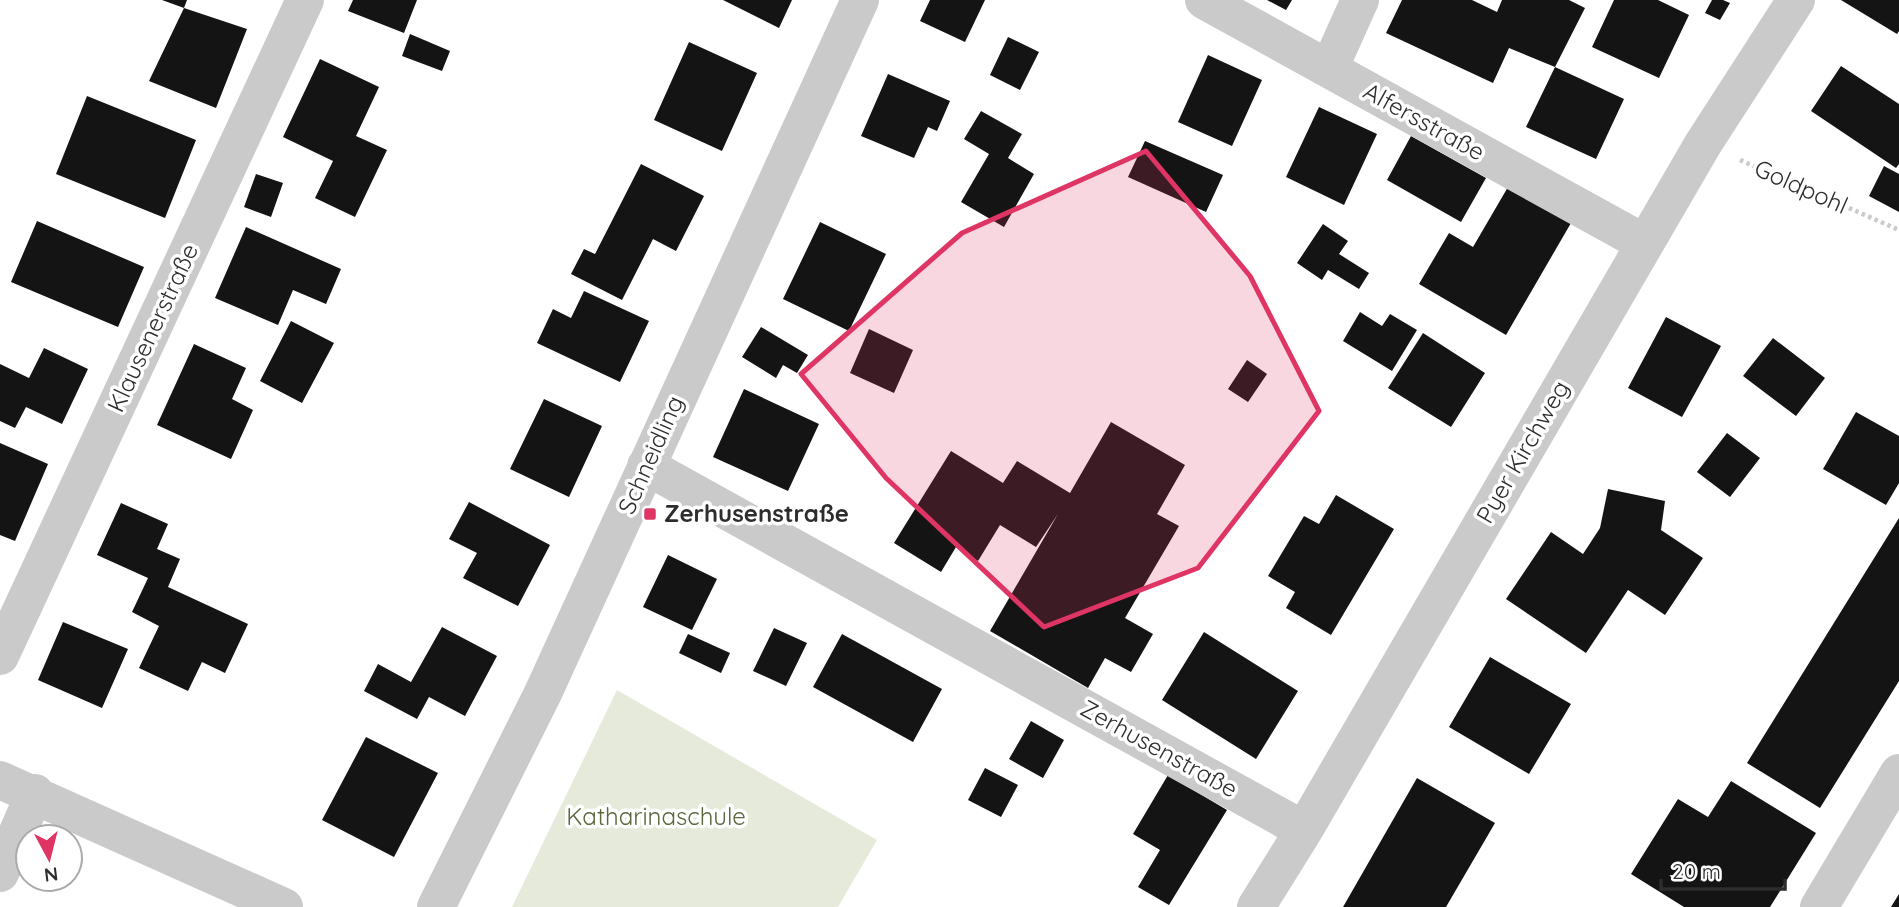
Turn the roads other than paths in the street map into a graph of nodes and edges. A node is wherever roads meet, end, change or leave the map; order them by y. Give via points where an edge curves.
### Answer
1 (305, 0) edge
2 (860, 0) edge
3 (1204, 0) edge
4 (1360, 0) edge
5 (1797, 0) edge
6 (1329, 69) junction
7 (1644, 243) junction
8 (646, 466) junction
9 (0, 656) edge
10 (1899, 773) edge
11 (17, 786) edge
12 (1304, 830) junction
13 (0, 873) edge
14 (284, 907) edge
15 (436, 907) edge
16 (1256, 907) edge
17 (1819, 907) edge

1 - 9 street, Klausenerstraße
2 - 8 street, Schneidling
3 - 6 street, Alfersstraße
4 - 6 street
5 - 7 street, Pyer Kirchweg
6 - 7 street, Alfersstraße
7 - 12 street, Pyer Kirchweg
8 - 12 street, Zerhusenstraße
8 - 15 street, Schneidling via 543,693
10 - 17 street
11 - 13 street
11 - 14 street
12 - 16 street, Pyer Kirchweg

